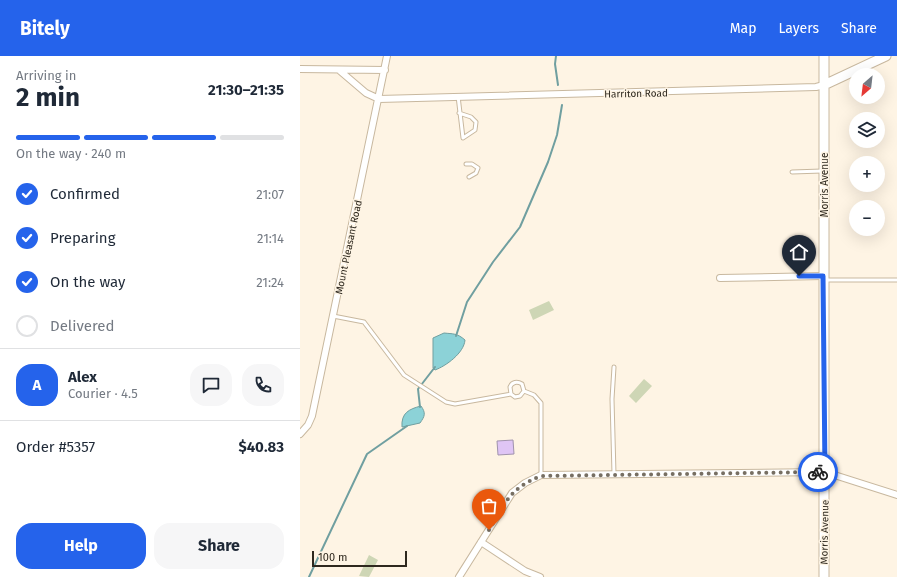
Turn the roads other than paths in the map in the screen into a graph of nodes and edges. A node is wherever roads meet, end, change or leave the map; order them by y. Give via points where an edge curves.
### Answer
1 (387, 56) edge
2 (824, 56) edge
3 (886, 56) edge
4 (300, 69) edge
5 (339, 70) junction
6 (385, 70) junction
7 (824, 85) junction
8 (458, 96) junction
9 (379, 98) junction
10 (459, 113) junction
11 (466, 164) dead end
12 (824, 171) junction
13 (792, 172) dead end
14 (469, 177) dead end
15 (720, 278) dead end
16 (823, 278) junction
17 (897, 280) edge
18 (333, 316) junction
19 (614, 366) dead end
20 (524, 391) junction
21 (511, 394) junction
22 (300, 434) edge
23 (825, 472) junction
24 (614, 474) junction
25 (541, 476) junction
26 (897, 495) edge
27 (481, 542) junction
28 (459, 577) edge
29 (540, 577) edge
30 (824, 577) edge

1 - 6 street, Mount Pleasant Road
2 - 7 street, Morris Avenue
3 - 7 street, Harriton Road
4 - 5 street
5 - 6 street
5 - 9 street via 366,93
6 - 9 street, Mount Pleasant Road
7 - 8 street, Harriton Road via 677,92
7 - 12 street, Morris Avenue
8 - 9 street, Harriton Road
8 - 10 lane
9 - 18 street, Mount Pleasant Road
10 - 10 lane via 462,136 463,138 475,130 476,122 471,116
11 - 14 lane via 478,168 476,174
12 - 13 lane
12 - 16 street, Morris Avenue
15 - 16 street
16 - 17 lane
16 - 23 street, Morris Avenue
18 - 21 lane via 364,322 404,375 446,402 455,404
18 - 22 street, Mount Pleasant Road via 312,416
19 - 24 lane
20 - 21 lane via 517,397
20 - 21 lane via 522,384 515,382 510,387
20 - 25 lane via 534,395 541,403
23 - 24 street
23 - 26 street
23 - 30 street, Morris Avenue
24 - 25 street
25 - 27 street via 524,483 512,493
27 - 28 street
27 - 29 street

